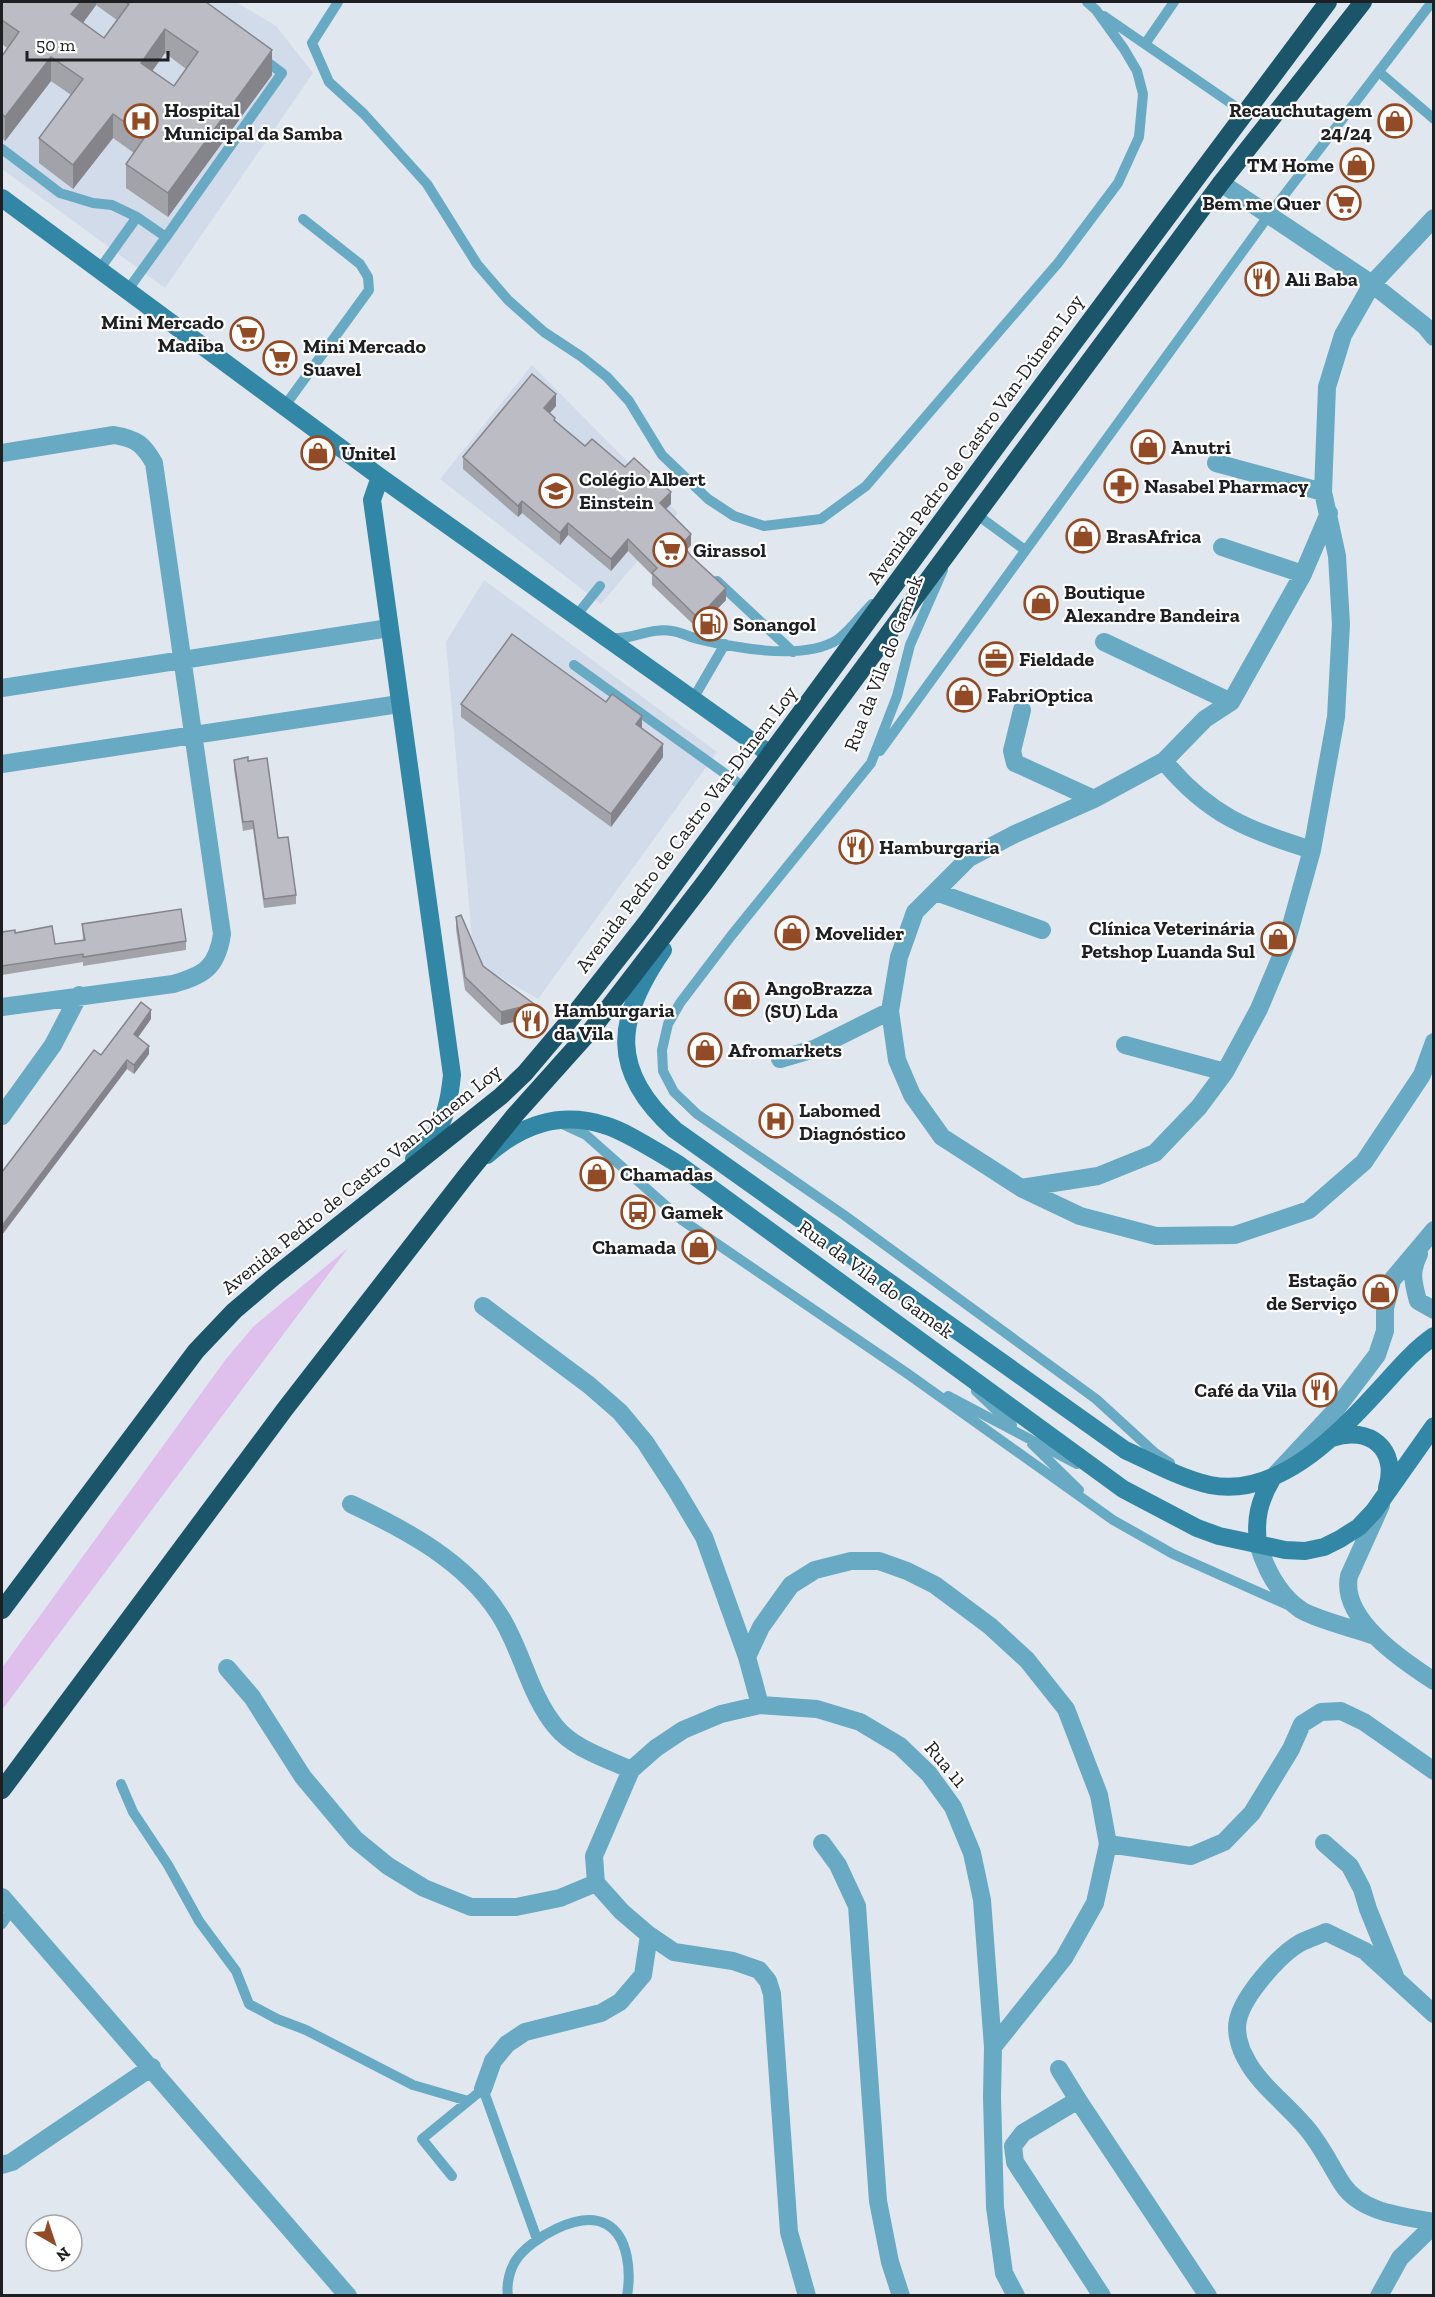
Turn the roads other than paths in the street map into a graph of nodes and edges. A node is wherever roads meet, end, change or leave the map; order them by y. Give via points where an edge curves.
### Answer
1 (338, 2) edge
2 (1087, 2) edge
3 (1174, 2) edge
4 (1328, 2) edge
5 (1363, 2) edge
6 (1432, 2) edge
7 (1096, 10) junction
8 (1146, 44) junction
9 (255, 53) edge
10 (1379, 72) junction
11 (1245, 113) junction
12 (1434, 119) edge
13 (2, 149) edge
14 (1221, 183) junction
15 (2, 198) edge
16 (1269, 215) junction
17 (137, 217) junction
18 (1434, 218) edge
19 (303, 219) dead end
20 (166, 237) junction
21 (99, 270) junction
22 (1372, 284) junction
23 (127, 291) junction
24 (1434, 337) edge
25 (284, 407) junction
26 (2, 452) edge
27 (1216, 463) dead end
28 (380, 477) junction
29 (1323, 492) junction
30 (1329, 513) junction
31 (976, 514) junction
32 (956, 542) junction
33 (1222, 547) dead end
34 (1026, 550) junction
35 (912, 562) junction
36 (1303, 574) junction
37 (713, 577) edge
38 (600, 586) dead end
39 (576, 616) junction
40 (389, 628) junction
41 (606, 637) junction
42 (1104, 642) dead end
43 (725, 644) junction
44 (794, 652) junction
45 (183, 660) junction
46 (574, 665) dead end
47 (2, 687) edge
48 (693, 699) junction
49 (1231, 702) junction
50 (399, 704) junction
51 (1022, 710) dead end
52 (194, 735) junction
53 (770, 754) junction
54 (1164, 761) junction
55 (2, 764) edge
56 (872, 764) junction
57 (746, 788) junction
58 (1094, 799) junction
59 (1312, 850) junction
60 (705, 882) junction
61 (936, 892) junction
62 (1042, 930) dead end
63 (666, 938) junction
64 (79, 995) junction
65 (2, 1007) edge
66 (890, 1011) junction
67 (1434, 1042) edge
68 (1125, 1045) dead end
69 (780, 1059) dead end
70 (1225, 1072) junction
71 (2, 1116) edge
72 (552, 1120) junction
73 (465, 1177) junction
74 (1022, 1188) junction
75 (379, 1195) junction
76 (1429, 1236) edge
77 (483, 1306) dead end
78 (1434, 1310) edge
79 (1434, 1336) edge
80 (930, 1347) junction
81 (908, 1374) junction
82 (1434, 1426) edge
83 (1023, 1435) junction
84 (1331, 1438) junction
85 (1190, 1477) junction
86 (1272, 1479) junction
87 (1123, 1489) junction
88 (1386, 1493) junction
89 (351, 1504) dead end
90 (1105, 1514) junction
91 (1258, 1544) junction
92 (2, 1610) edge
93 (1303, 1612) junction
94 (1372, 1635) junction
95 (747, 1657) junction
96 (227, 1668) dead end
97 (1434, 1681) edge
98 (759, 1705) junction
99 (631, 1770) junction
100 (1434, 1771) edge
101 (121, 1784) dead end
102 (2, 1791) edge
103 (822, 1843) dead end
104 (1324, 1843) dead end
105 (1108, 1844) junction
106 (596, 1883) junction
107 (7, 1903) edge
108 (2, 1924) edge
109 (649, 1935) junction
110 (1397, 1979) junction
111 (1434, 2014) edge
112 (993, 2047) junction
113 (152, 2067) junction
114 (1059, 2069) dead end
115 (483, 2089) junction
116 (1078, 2100) junction
117 (468, 2101) junction
118 (2, 2165) edge
119 (452, 2176) dead end
120 (1434, 2223) edge
121 (537, 2239) junction
122 (348, 2295) edge
123 (508, 2295) edge
124 (627, 2295) edge
125 (807, 2295) edge
126 (901, 2295) edge
127 (1016, 2295) edge
128 (1102, 2295) edge
129 (1208, 2295) edge
130 (1379, 2295) edge

1 - 7 lane via 312,43 329,82 364,114 427,184 477,264 508,300 544,332 607,377 629,401 662,455 708,499 734,516 764,526 821,519 866,486 1058,263 1118,183 1140,137 1143,94 1137,71
2 - 7 lane
3 - 8 lane
4 - 11 highway, Avenida Pedro de Castro Van-Dúnem Loy
5 - 14 highway
6 - 10 lane
7 - 8 lane
8 - 11 lane
9 - 20 lane via 282,73
10 - 12 lane
10 - 16 lane
11 - 35 highway, Avenida Pedro de Castro Van-Dúnem Loy
13 - 17 lane via 60,194 112,205
14 - 16 street
14 - 31 highway
15 - 21 main road
16 - 22 street
16 - 34 lane
17 - 20 lane
17 - 21 lane
18 - 22 street
19 - 25 lane via 360,264 368,277 369,290
20 - 23 lane
21 - 23 main road
22 - 24 street
22 - 29 street via 1343,335 1326,387
23 - 25 main road
25 - 28 main road
26 - 45 street via 114,435 132,438 146,449 154,464
27 - 29 street
28 - 39 main road
28 - 40 main road via 372,500
29 - 30 street
30 - 36 street
30 - 59 street via 1337,556 1341,624 1337,705
31 - 32 highway
31 - 34 lane
32 - 56 lane, Rua da Vila do Gamek via 910,645 897,696
32 - 60 highway
33 - 36 street
34 - 56 lane
35 - 44 lane via 838,639 818,649
35 - 53 highway, Avenida Pedro de Castro Van-Dúnem Loy
36 - 49 street
37 - 44 lane
38 - 39 lane
39 - 41 main road
40 - 45 street
40 - 50 main road
41 - 43 lane via 618,639 672,630
41 - 48 main road
42 - 49 street
43 - 44 lane
43 - 48 lane
45 - 47 street
45 - 52 street
46 - 57 lane
48 - 53 main road
49 - 54 street via 1205,719
50 - 52 street
50 - 75 main road via 452,1075 443,1122
51 - 58 street via 1011,752 1015,763
52 - 55 street
52 - 64 street via 222,934 219,951 210,968 193,978
53 - 57 highway, Avenida Pedro de Castro Van-Dúnem Loy
54 - 58 street
54 - 59 street via 1178,778 1231,820
56 - 85 lane, Rua da Vila do Gamek via 680,1004 668,1024 662,1050 663,1071 674,1092 697,1114 1096,1399 1155,1453
57 - 75 highway, Avenida Pedro de Castro Van-Dúnem Loy via 646,923 525,1073
58 - 61 street via 969,858
59 - 70 street via 1286,947
60 - 63 main road, Rua da Vila do Gamek
60 - 63 highway via 674,921
61 - 62 street
61 - 66 street via 915,912 899,957
63 - 73 highway
63 - 85 main road, Rua da Vila do Gamek via 626,1024 629,1069 654,1112 1125,1450
64 - 65 street
64 - 71 street via 53,1045
66 - 69 street via 814,1049
66 - 74 street via 897,1060 912,1095 942,1137
67 - 74 street via 1422,1074 1364,1162 1309,1210 1235,1235 1156,1236 1080,1216
68 - 70 street
70 - 74 street via 1199,1107 1155,1153 1098,1176
72 - 73 main road, Rua da Vila do Gamek via 535,1124 498,1145
72 - 80 main road, Rua da Vila do Gamek via 585,1120 606,1125 678,1164
72 - 81 lane via 586,1135 682,1220
73 - 102 highway via 285,1409
75 - 92 highway, Avenida Pedro de Castro Van-Dúnem Loy via 234,1311 196,1351
76 - 78 street via 1413,1268 1414,1285 1418,1301
76 - 86 street via 1392,1280 1377,1355 1333,1413
77 - 95 street via 589,1385 620,1412 645,1442 704,1537
79 - 84 main road, Rua da Vila do Gamek via 1399,1365
80 - 83 lane
80 - 87 main road, Rua da Vila do Gamek
81 - 83 lane
81 - 90 lane
82 - 88 main road, Rua da Vila do Gamek
83 - 87 lane
83 - 90 lane
84 - 86 main road, Rua da Vila do Gamek
84 - 88 main road via 1355,1434 1379,1442 1390,1467
85 - 86 main road, Rua da Vila do Gamek via 1209,1485 1232,1487
86 - 91 main road via 1258,1511
87 - 91 main road, Rua da Vila do Gamek via 1197,1528
88 - 91 main road, Rua da Vila do Gamek via 1359,1527 1324,1546 1305,1551
88 - 94 street via 1347,1586
89 - 99 street via 400,1527 476,1584 500,1614 557,1728 579,1746
90 - 93 lane via 1173,1554
91 - 93 street via 1274,1581
93 - 94 street
94 - 97 street
95 - 98 street
95 - 105 street via 761,1627 791,1585 815,1570 851,1561 879,1561 936,1585 1027,1660 1066,1709 1099,1795
96 - 106 street via 252,1697 303,1777 355,1839 424,1888 471,1906 516,1907 560,1898
98 - 99 street, Rua 11 via 720,1714 684,1730
98 - 112 street, Rua 11 via 818,1709 860,1722 900,1746 929,1774 953,1807 972,1853 982,1900
99 - 106 street, Rua 11 via 594,1856
100 - 105 street via 1364,1722 1341,1711 1321,1712 1302,1724 1251,1813 1224,1842 1191,1856
101 - 117 lane via 133,1812 199,1921 236,1971 249,2004 412,2085
103 - 126 street via 838,1865 857,1906 878,2201
104 - 110 street via 1350,1866
105 - 112 street via 1095,1903 1064,1958
106 - 109 street
107 - 108 lane
107 - 113 street
109 - 115 street via 643,1975 620,2002 601,2013 525,2032 507,2044 493,2061
109 - 125 street via 674,1952 733,1961 759,1970 768,1981 789,2232
110 - 111 street
110 - 120 street via 1365,1951 1326,1932 1299,1943 1262,1977 1238,2020 1238,2039 1246,2060 1306,2127 1344,2187 1358,2201 1392,2215
112 - 127 street, Rua 11 via 995,2207 1004,2273
113 - 118 street
113 - 122 street
114 - 116 street
115 - 117 lane
115 - 121 lane
116 - 128 street via 1023,2133 1013,2146 1015,2162
116 - 129 street
117 - 119 lane via 422,2139
120 - 130 street via 1400,2258
121 - 123 lane via 516,2260 509,2277
121 - 124 lane via 566,2224 594,2220 606,2224 625,2248

